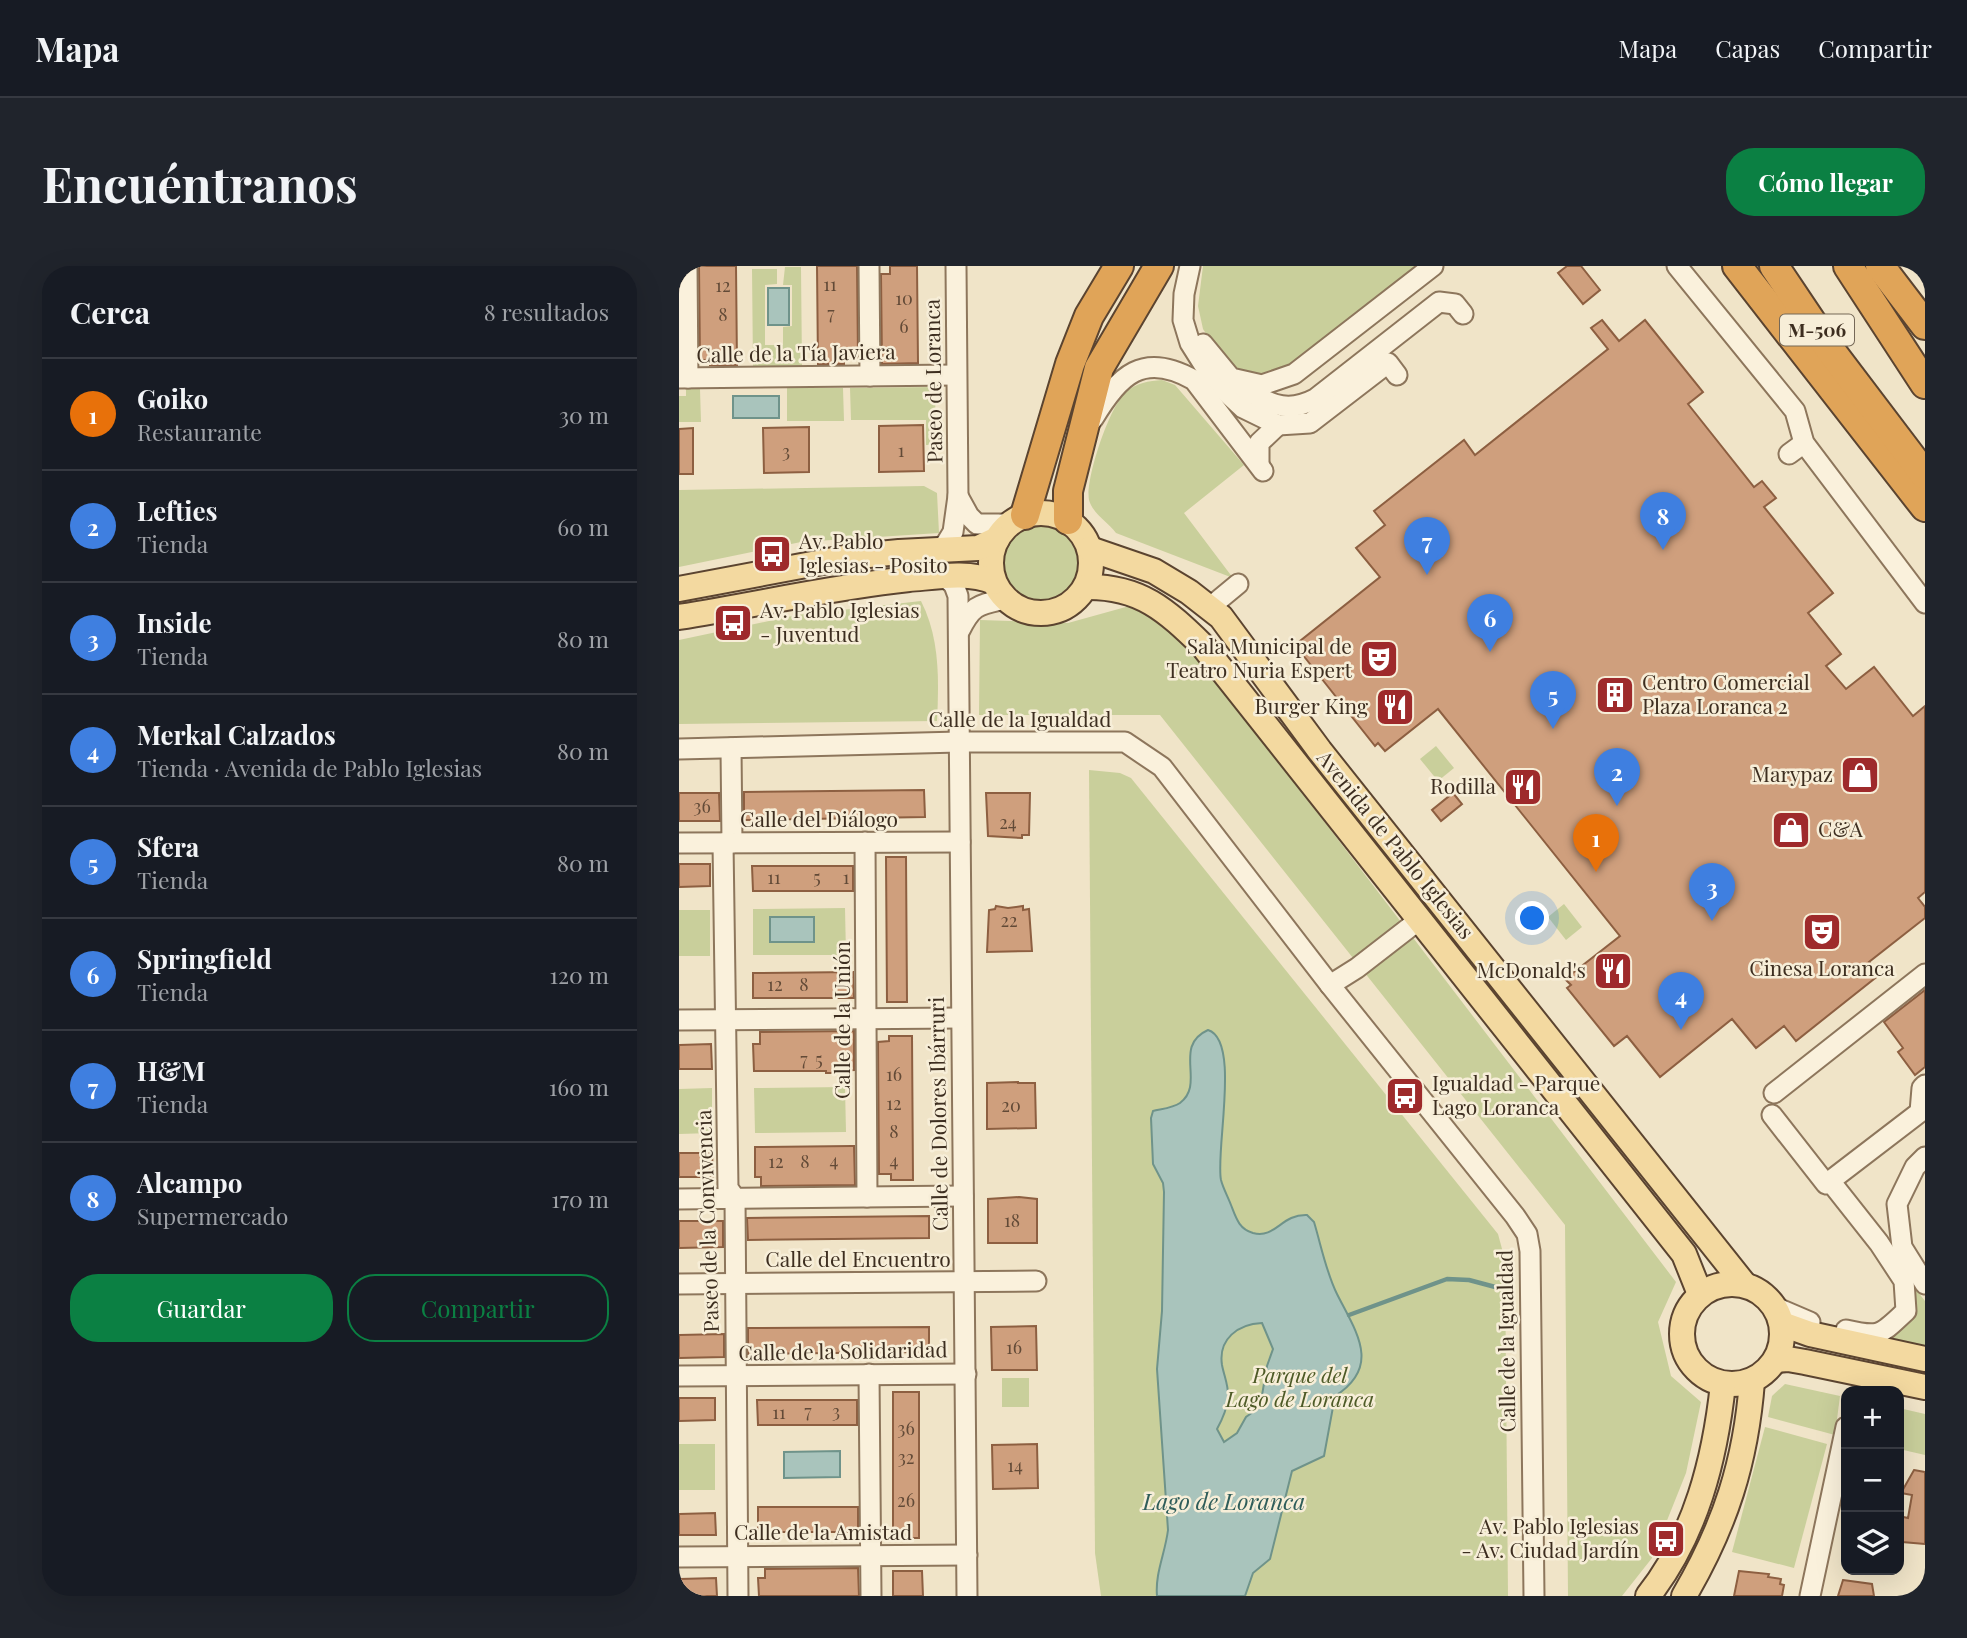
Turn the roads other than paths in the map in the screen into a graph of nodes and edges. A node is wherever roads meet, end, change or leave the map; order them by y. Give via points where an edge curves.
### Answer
1 (687, 266) edge
2 (869, 266) edge
3 (955, 266) edge
4 (1107, 266) edge
5 (1119, 266) edge
6 (1129, 266) edge
7 (1159, 266) edge
8 (1190, 266) edge
9 (1433, 266) edge
10 (1677, 266) edge
11 (1774, 266) edge
12 (1848, 266) edge
13 (1880, 266) edge
14 (1740, 269) edge
15 (1463, 314) dead end
16 (1089, 316) junction
17 (1183, 320) junction
18 (1925, 325) edge
19 (1070, 364) junction
20 (956, 375) junction
21 (1397, 375) dead end
22 (870, 376) junction
23 (684, 378) edge
24 (1231, 378) junction
25 (1925, 384) edge
26 (1863, 393) junction
27 (1278, 425) junction
28 (1078, 444) junction
29 (1925, 462) edge
30 (1925, 475) edge
31 (958, 496) junction
32 (1925, 507) edge
33 (1068, 520) junction
34 (1010, 526) junction
35 (1090, 549) junction
36 (942, 550) junction
37 (946, 577) junction
38 (1238, 584) dead end
39 (1086, 587) junction
40 (679, 589) edge
41 (1000, 591) junction
42 (1925, 603) edge
43 (1209, 608) junction
44 (679, 617) edge
45 (959, 631) junction
46 (960, 742) junction
47 (731, 748) junction
48 (679, 749) edge
49 (865, 842) junction
50 (960, 842) junction
51 (727, 843) junction
52 (679, 844) edge
53 (1419, 920) junction
54 (1925, 974) edge
55 (1330, 985) junction
56 (961, 1018) junction
57 (866, 1019) junction
58 (679, 1020) edge
59 (725, 1020) junction
60 (1925, 1085) edge
61 (1774, 1093) dead end
62 (1922, 1110) edge
63 (1772, 1115) dead end
64 (1925, 1157) edge
65 (1828, 1182) junction
66 (963, 1196) junction
67 (867, 1197) junction
68 (734, 1198) junction
69 (679, 1199) edge
70 (1879, 1242) junction
71 (1036, 1281) dead end
72 (964, 1282) junction
73 (735, 1283) junction
74 (679, 1284) edge
75 (1744, 1284) junction
76 (1925, 1286) edge
77 (1700, 1294) junction
78 (1779, 1316) junction
79 (1925, 1359) edge
80 (1776, 1360) junction
81 (869, 1374) junction
82 (966, 1374) junction
83 (679, 1376) edge
84 (736, 1376) junction
85 (1752, 1381) junction
86 (1855, 1381) edge
87 (1723, 1384) junction
88 (1925, 1387) edge
89 (1841, 1449) edge
90 (967, 1555) junction
91 (738, 1556) junction
92 (870, 1556) junction
93 (679, 1557) edge
94 (738, 1596) edge
95 (871, 1596) edge
96 (967, 1596) edge
97 (1534, 1596) edge
98 (1648, 1596) edge
99 (1684, 1596) edge
100 (1809, 1596) edge

1 - 23 street
2 - 22 street
3 - 20 street, Paseo de Loranca
4 - 16 highway
5 - 16 highway
6 - 19 highway
7 - 28 highway via 1099,368
8 - 17 street
9 - 24 street via 1294,374 1262,385
10 - 42 street via 1795,411 1796,448
11 - 26 highway, M-506
12 - 25 highway, M-506
13 - 18 highway
14 - 32 highway
15 - 24 street via 1455,304 1439,302 1304,405 1282,408 1267,403
16 - 19 highway
17 - 24 street
17 - 27 street via 1190,343 1214,381 1243,408
19 - 34 highway
20 - 22 street, Calle de la Tía Javiera
20 - 31 street, Paseo de Loranca
21 - 27 street via 1388,363 1310,423
22 - 23 street, Calle de la Tía Javiera
26 - 29 highway, M-506
26 - 30 highway
27 - 28 street via 1259,443 1261,468 1193,380 1158,367 1135,371 1119,381
28 - 33 highway via 1068,491
31 - 34 street via 977,524
31 - 36 street, Paseo de Loranca via 953,532
33 - 34 main road via 1039,513
33 - 35 main road
34 - 36 main road via 978,548
34 - 41 main road via 991,554 991,569
35 - 39 main road
35 - 43 main road, Avenida de Pablo Iglesias via 1154,571
36 - 40 main road via 826,561
37 - 41 main road via 981,577
37 - 44 main road via 864,584
37 - 45 street, Calle de Dolores Ibárruri via 958,596
38 - 43 street
39 - 41 main road via 1067,607 1051,613 1025,611
39 - 53 main road, Avenida de Pablo Iglesias via 1109,587 1140,597 1179,622 1203,646
41 - 45 street via 969,612
43 - 75 main road, Avenida de Pablo Iglesias
45 - 46 street, Calle de Dolores Ibárruri
46 - 47 street, Calle de la Igualdad
46 - 50 street, Calle de Dolores Ibárruri
46 - 55 street, Calle de la Igualdad via 1125,741 1162,767
47 - 48 street, Calle de la Igualdad
47 - 51 street, Paseo de la Convivencia
49 - 50 street, Calle del Diálogo
49 - 51 street, Calle del Diálogo
49 - 57 street, Calle de la Unión
50 - 56 street, Calle de Dolores Ibárruri
51 - 52 street, Calle del Diálogo
51 - 59 street, Paseo de la Convivencia
53 - 55 street
53 - 77 main road, Avenida de Pablo Iglesias via 1683,1254
54 - 61 street
55 - 97 street, Calle de la Igualdad via 1527,1234
56 - 57 street
56 - 66 street, Calle de Dolores Ibárruri
57 - 59 street
57 - 67 street, Calle de la Unión
58 - 59 street
59 - 68 street, Paseo de la Convivencia via 727,1188
60 - 62 street
62 - 65 street
63 - 65 street
64 - 76 street via 1897,1204 1902,1247
65 - 70 street
66 - 67 street
66 - 72 street, Calle de Dolores Ibárruri
67 - 68 street
68 - 69 street
68 - 73 street, Paseo de la Convivencia
70 - 76 street
70 - 78 street via 1904,1281 1906,1311 1880,1333 1869,1335
71 - 72 street, Calle del Encuentro
72 - 73 street, Calle del Encuentro
72 - 82 street, Calle de Dolores Ibárruri
73 - 74 street, Calle del Encuentro
73 - 84 street, Paseo de la Convivencia
75 - 77 main road via 1721,1284
75 - 78 main road via 1762,1293
77 - 87 main road via 1685,1312 1680,1334 1685,1356 1700,1374
78 - 79 main road via 1810,1334
78 - 80 main road via 1782,1342
80 - 85 main road
80 - 86 main road via 1788,1359
81 - 82 street, Calle de la Solidaridad
81 - 84 street, Calle de la Solidaridad
81 - 92 street
82 - 90 street, Calle de Dolores Ibárruri
83 - 84 street, Calle de la Solidaridad
84 - 91 street, Paseo de la Convivencia
85 - 87 main road
85 - 99 main road via 1740,1466 1719,1531
86 - 88 main road
87 - 98 main road via 1713,1459 1700,1500 1661,1580
89 - 100 street
90 - 92 street, Calle de la Amistad
90 - 96 street, Calle de Dolores Ibárruri
91 - 92 street, Calle de la Amistad
91 - 93 street, Calle de la Amistad
91 - 94 street, Paseo de la Convivencia
92 - 95 street

